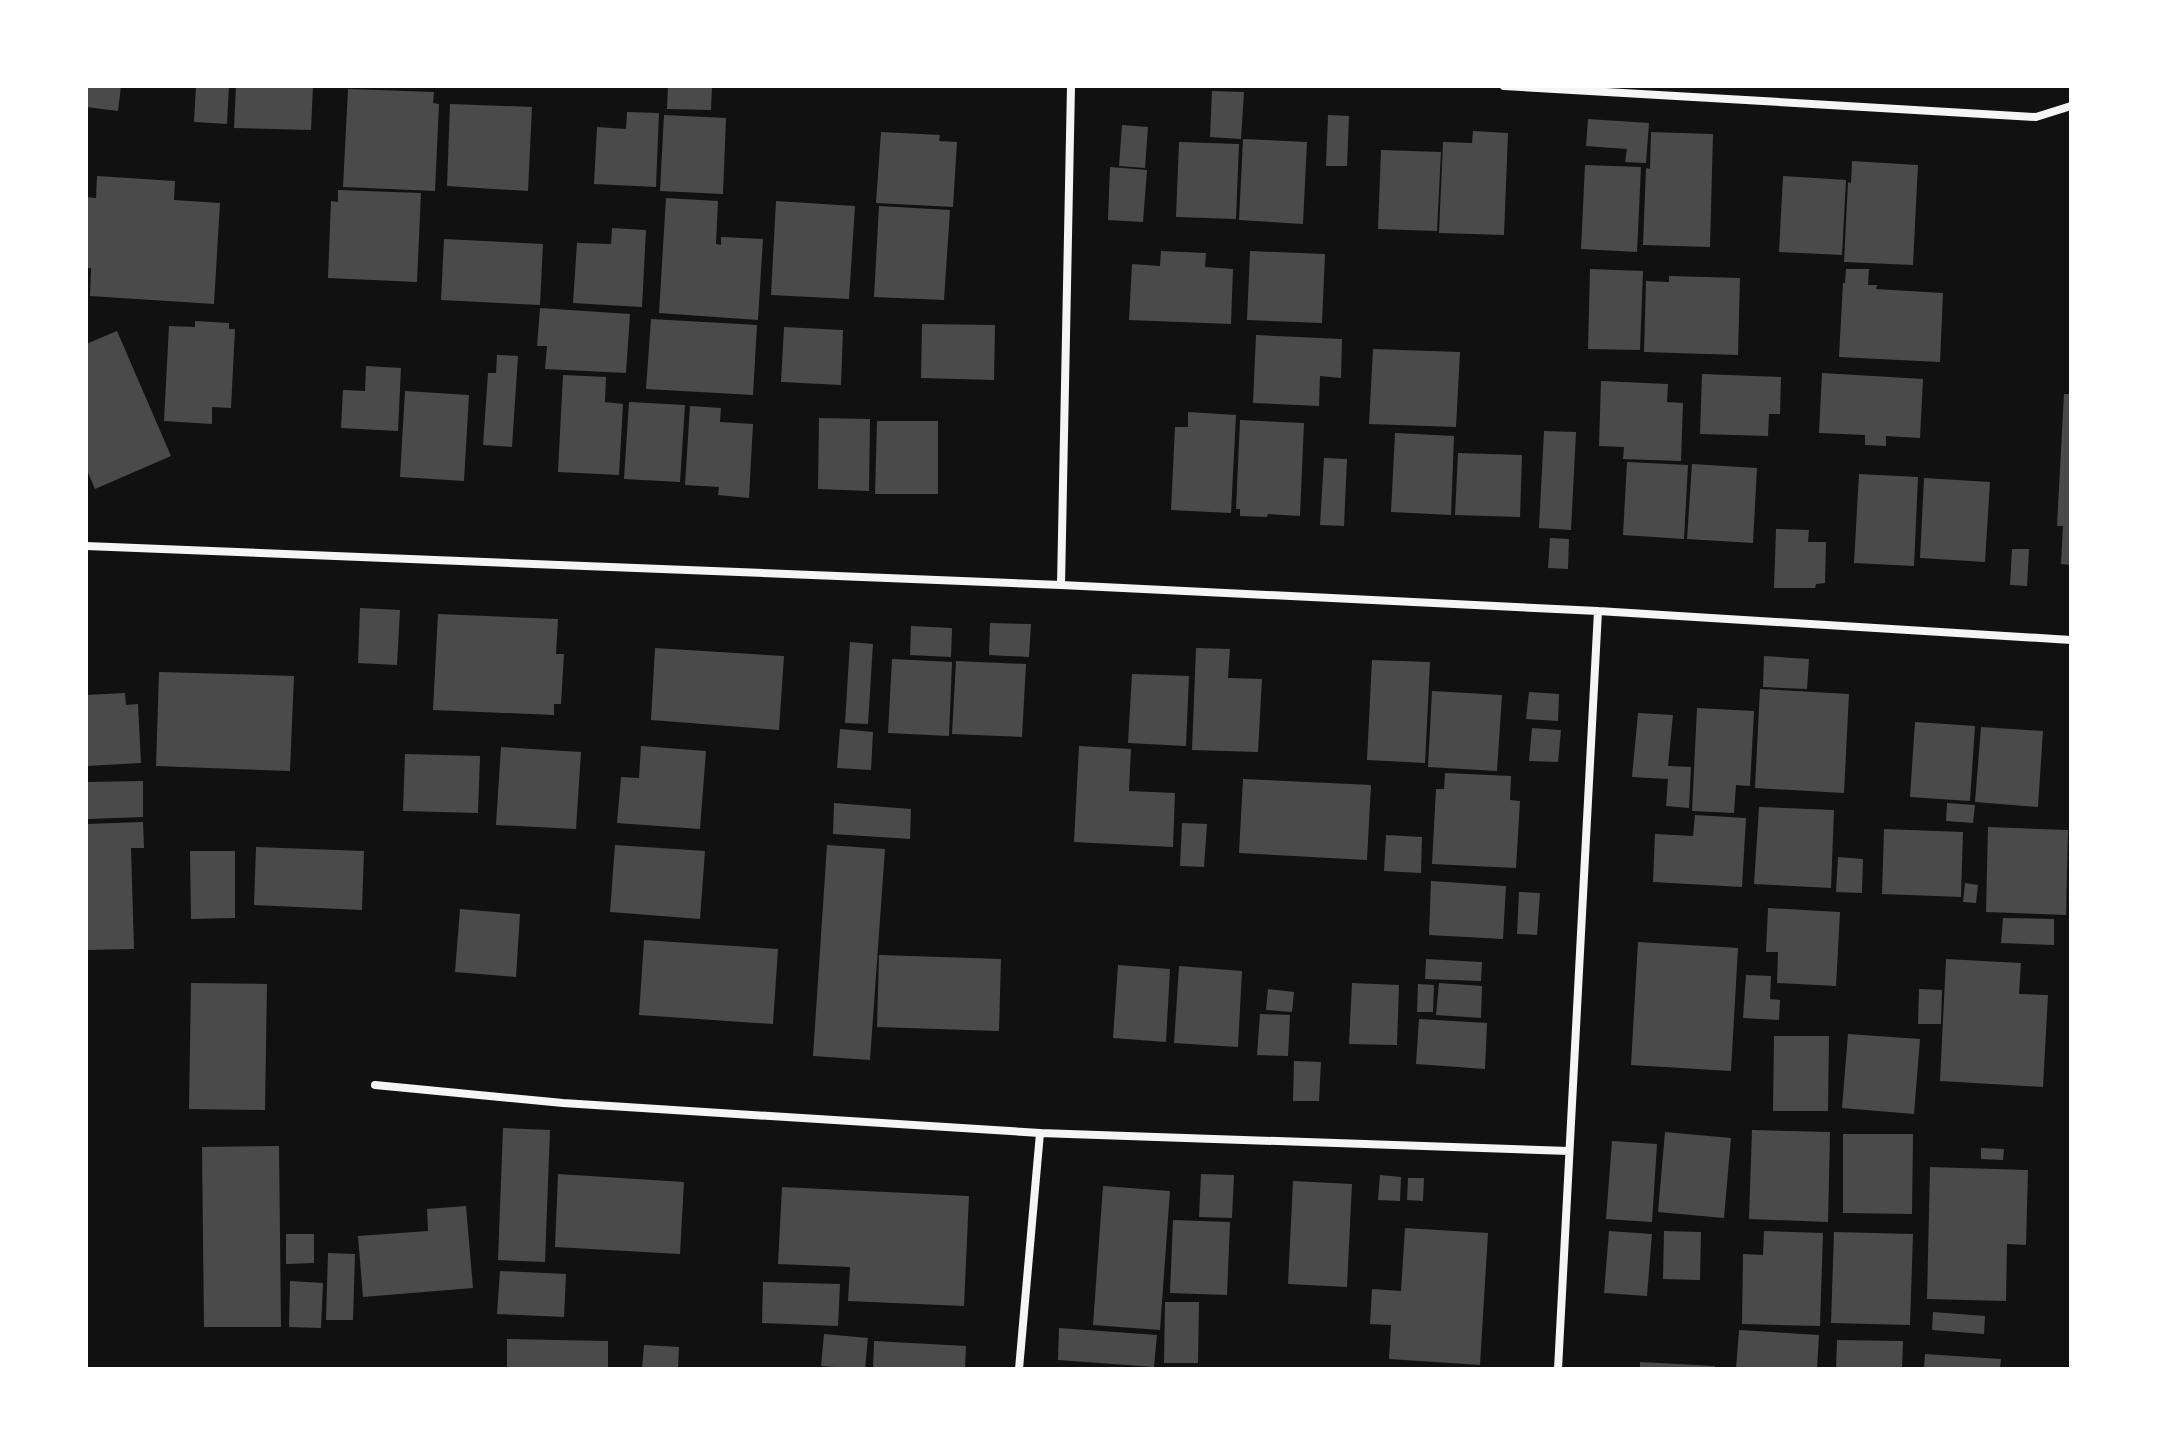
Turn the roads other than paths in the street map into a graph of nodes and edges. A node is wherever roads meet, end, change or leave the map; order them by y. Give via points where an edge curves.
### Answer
1 (1071, 86) edge
2 (1504, 86) edge
3 (1557, 88) edge
4 (2071, 106) edge
5 (86, 546) edge
6 (1061, 585) junction
7 (1598, 611) junction
8 (2071, 640) edge
9 (375, 1085) dead end
10 (1040, 1133) junction
11 (1569, 1151) junction
12 (1019, 1369) edge
13 (1558, 1369) edge

1 - 6 street
2 - 3 street
3 - 4 street via 2036,117
5 - 6 street
6 - 7 street
7 - 8 street
7 - 11 street
9 - 10 street via 579,1104
10 - 11 street
10 - 12 street
11 - 13 street

